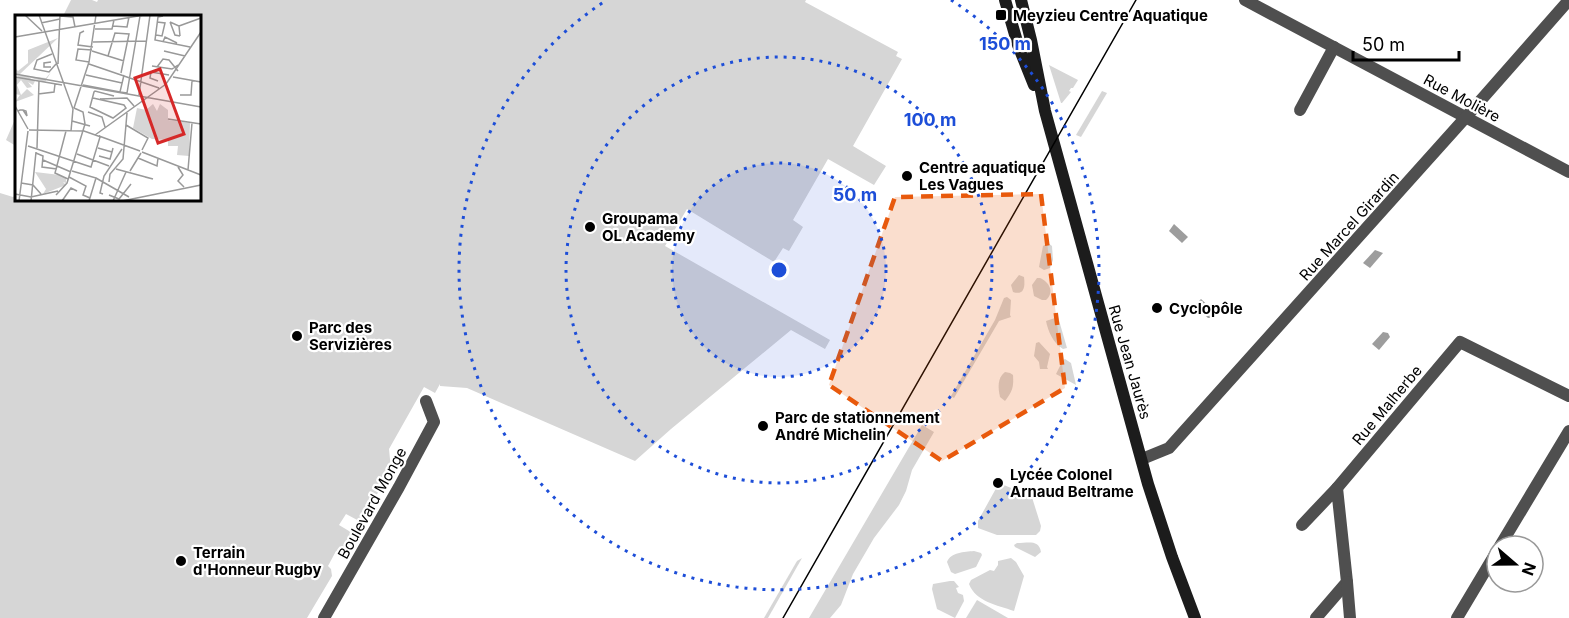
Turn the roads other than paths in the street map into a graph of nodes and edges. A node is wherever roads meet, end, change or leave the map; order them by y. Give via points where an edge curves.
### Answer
1 (1005, 0) edge
2 (1021, 0) edge
3 (1245, 0) edge
4 (1569, 0) edge
5 (1334, 47) junction
6 (1300, 110) dead end
7 (1045, 111) junction
8 (1466, 117) junction
9 (1569, 172) edge
10 (1569, 396) edge
11 (426, 401) dead end
12 (1569, 431) edge
13 (1142, 459) junction
14 (1337, 488) junction
15 (1302, 525) dead end
16 (1507, 534) edge
17 (1485, 571) edge
18 (1347, 582) junction
19 (324, 618) edge
20 (1195, 618) edge
21 (1316, 618) edge
22 (1350, 618) edge
23 (1457, 618) edge

1 - 7 main road, Rue Jean Jaurès via 1018,45
2 - 7 main road, Rue Jean Jaurès
3 - 5 street, Rue Molière
4 - 8 street, Rue Marcel Girardin
5 - 6 street
5 - 8 street, Rue Molière
7 - 13 main road, Rue Jean Jaurès
8 - 9 street, Rue Molière
8 - 13 street, Rue Marcel Girardin via 1169,448
10 - 14 street, Rue Malherbe via 1460,342
11 - 19 street, Boulevard Monge via 434,422
12 - 16 street
13 - 20 main road, Rue Jean Jaurès
14 - 15 street, Rue Malherbe
14 - 18 street
17 - 23 street
18 - 21 street
18 - 22 street

